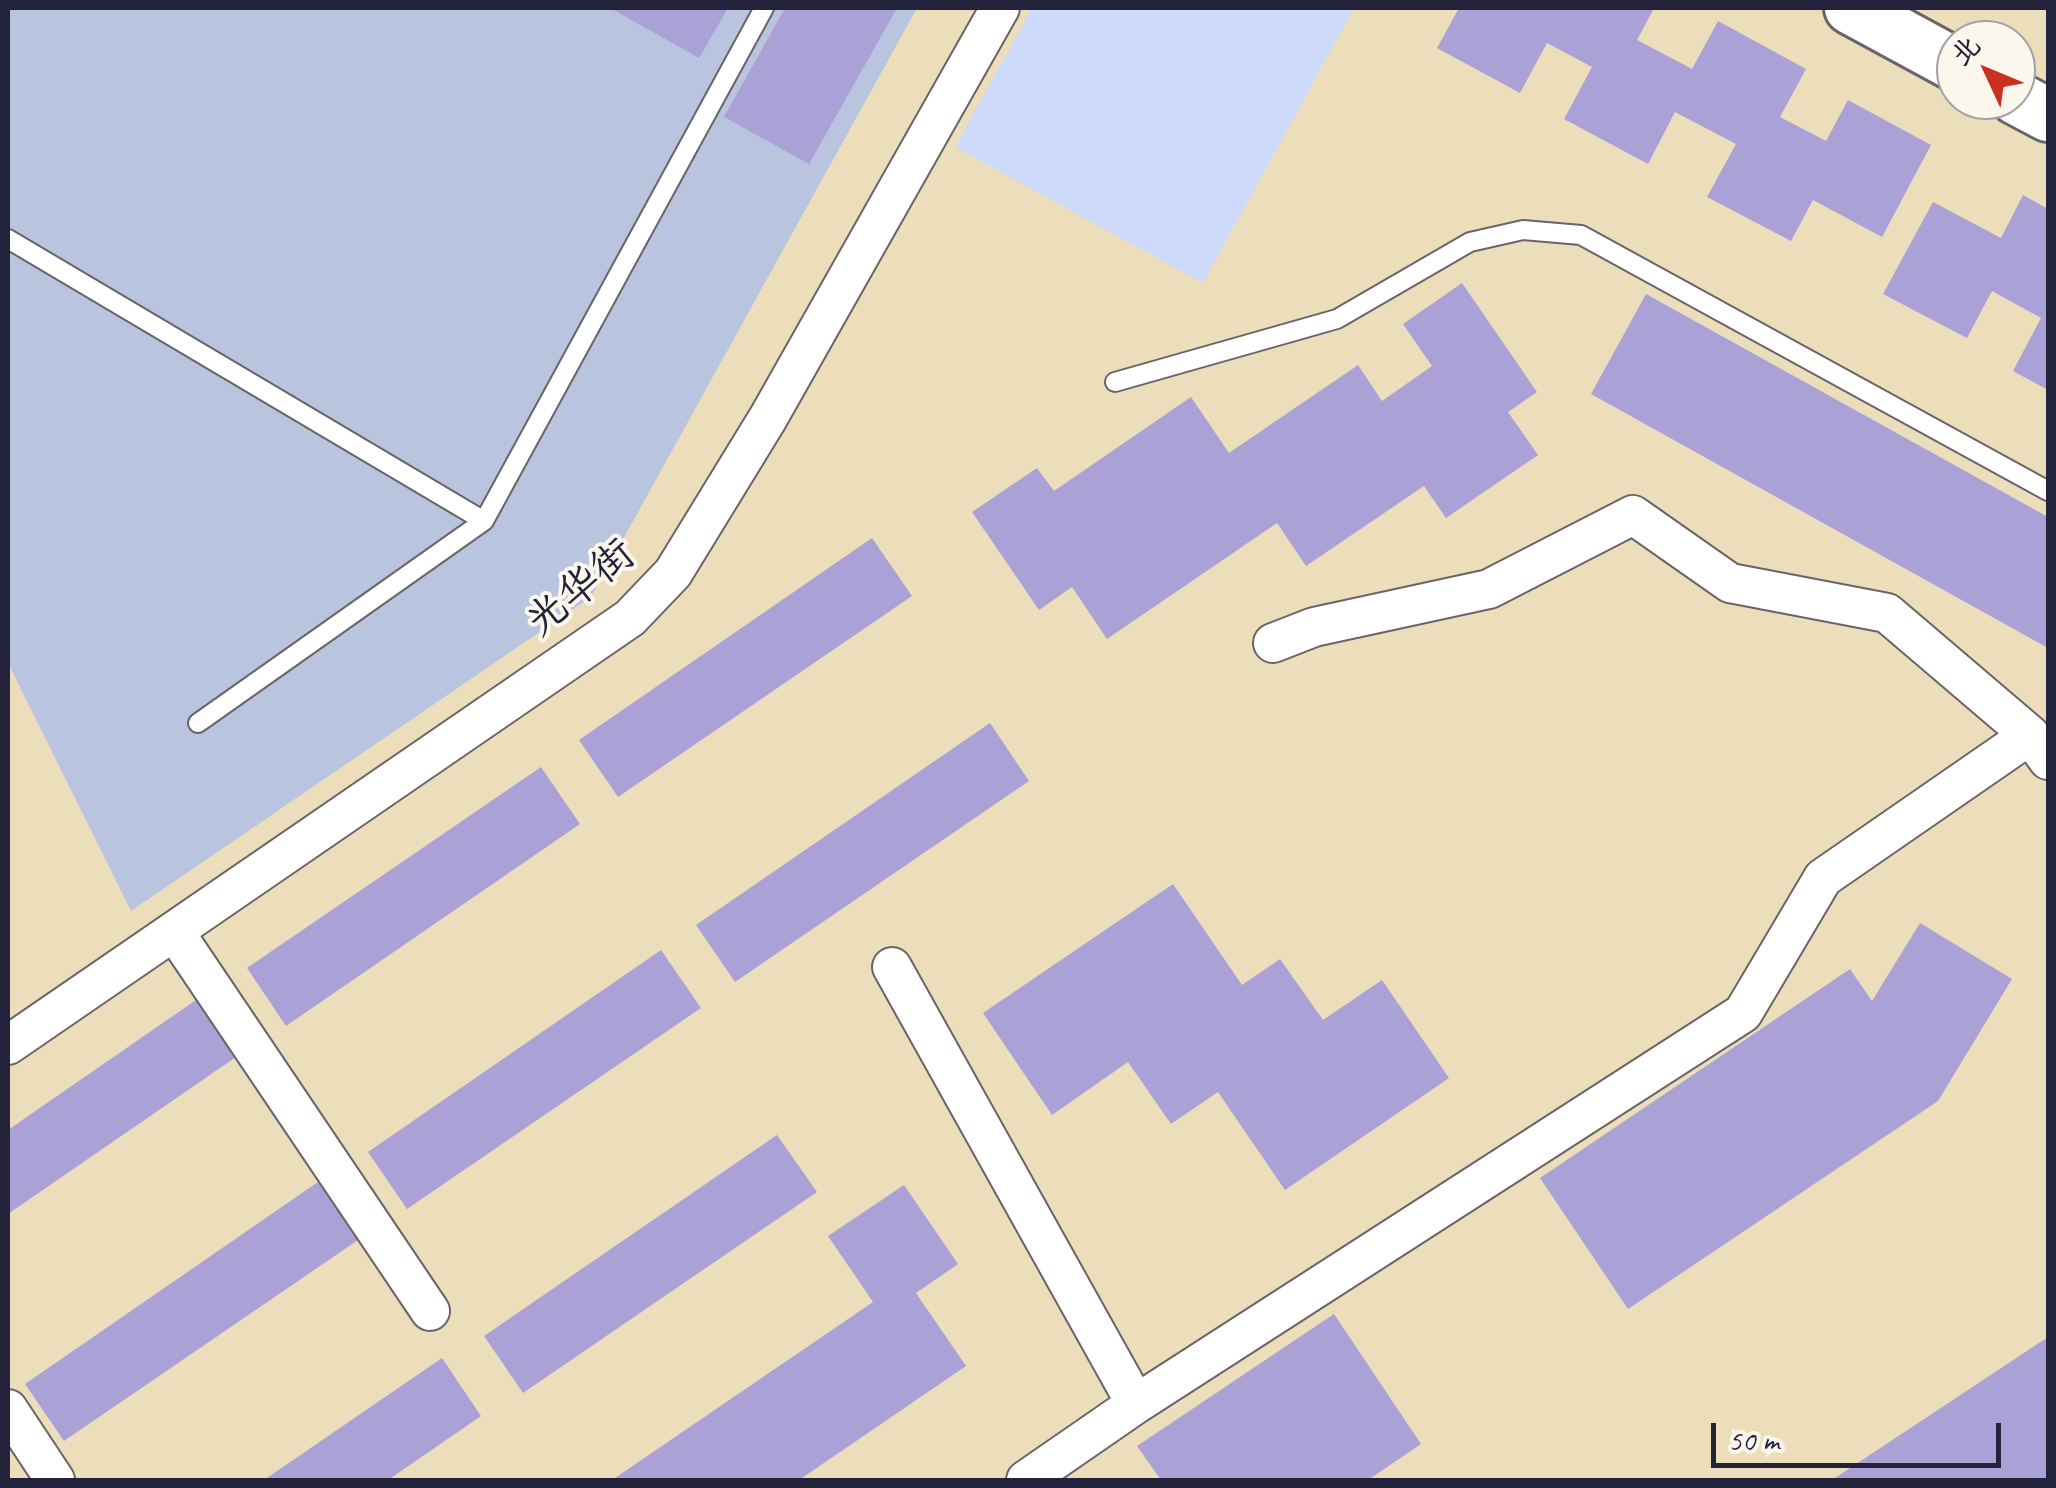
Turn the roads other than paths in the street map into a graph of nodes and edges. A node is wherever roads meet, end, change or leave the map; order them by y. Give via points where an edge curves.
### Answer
1 (764, 8) edge
2 (1000, 8) edge
3 (1851, 8) edge
4 (1936, 54) edge
5 (8, 240) edge
6 (1115, 382) dead end
7 (2048, 491) edge
8 (484, 521) junction
9 (1273, 642) dead end
10 (198, 723) dead end
11 (2039, 748) edge
12 (174, 931) junction
13 (892, 967) dead end
14 (8, 1045) edge
15 (430, 1311) dead end
16 (1136, 1404) junction
17 (8, 1409) edge
18 (55, 1480) edge
19 (1026, 1480) edge

1 - 8 lane
2 - 12 street, 光华街 via 673,573 630,618
3 - 4 street
5 - 8 lane
6 - 7 lane via 1337,320 1470,242 1523,230 1582,235
8 - 10 lane
9 - 11 street via 1489,589 1633,515 1730,583 1887,613
11 - 16 street via 1823,878 1743,1013
12 - 14 street, 光华街
12 - 15 street
13 - 16 street
16 - 19 street
17 - 18 street

